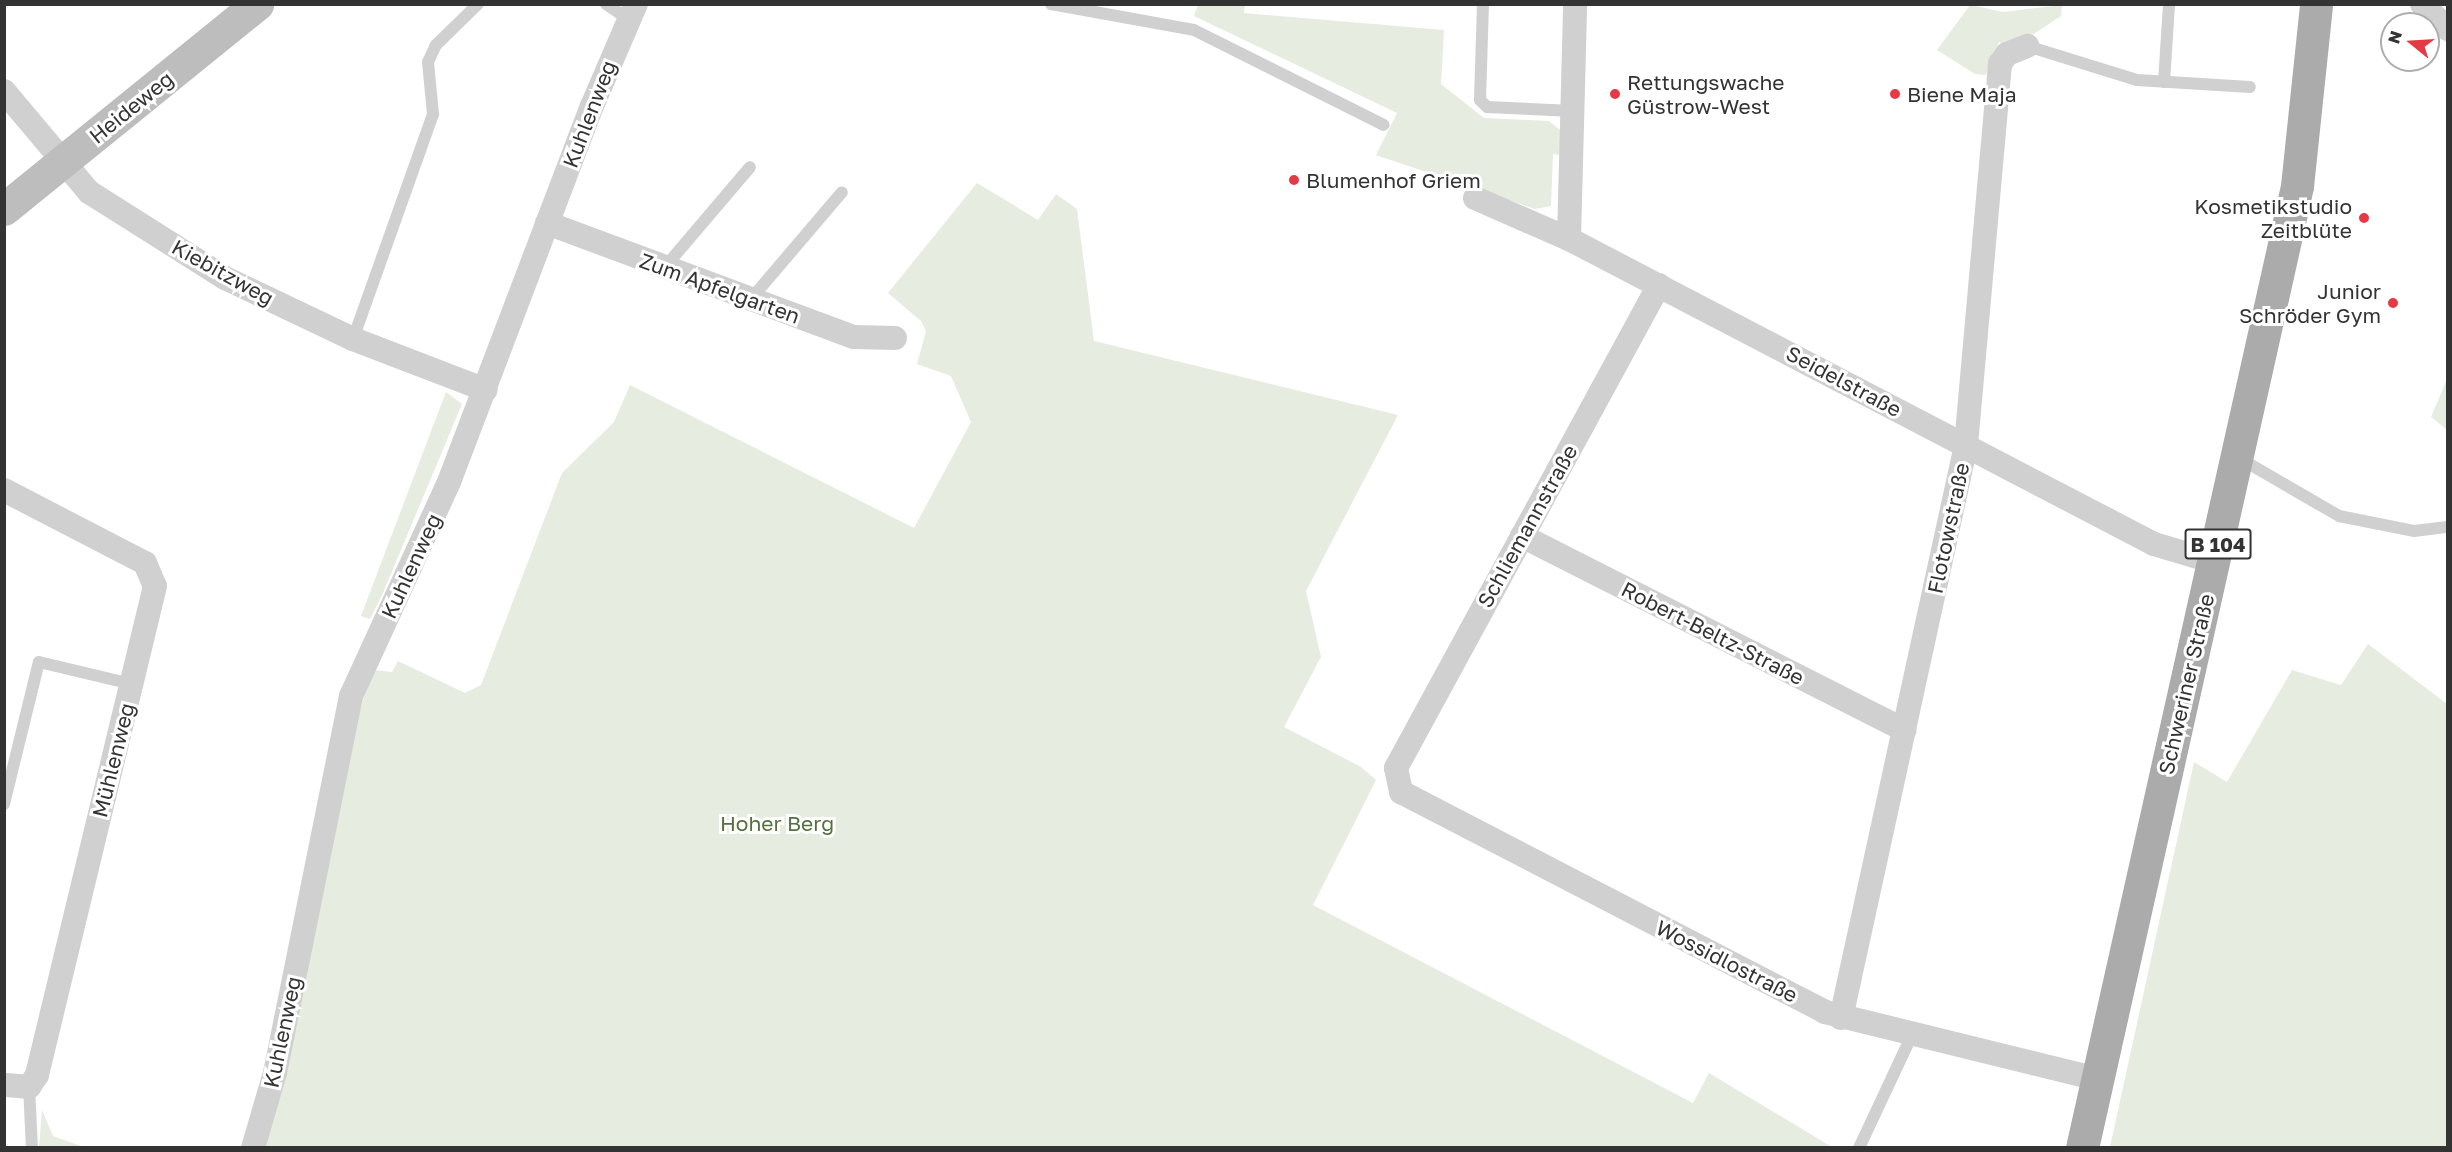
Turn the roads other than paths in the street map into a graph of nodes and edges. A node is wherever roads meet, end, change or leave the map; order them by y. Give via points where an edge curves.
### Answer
1 (257, 4) edge
2 (478, 4) edge
3 (606, 4) edge
4 (1051, 4) edge
5 (1483, 4) edge
6 (1575, 4) edge
7 (2169, 4) edge
8 (2316, 4) edge
9 (2422, 4) edge
10 (1124, 10) edge
11 (631, 11) edge
12 (2448, 29) edge
13 (2027, 46) joint
14 (2164, 82) junction
15 (2250, 87) dead end
16 (4, 91) edge
17 (1572, 111) junction
18 (1384, 125) dead end
19 (63, 162) junction
20 (750, 167) dead end
21 (842, 192) dead end
22 (1475, 198) dead end
23 (4, 209) edge
24 (547, 224) junction
25 (1569, 239) junction
26 (664, 267) junction
27 (1659, 285) junction
28 (751, 299) junction
29 (895, 338) dead end
30 (353, 339) junction
31 (486, 390) junction
32 (1966, 445) junction
33 (2237, 457) junction
34 (4, 490) edge
35 (2448, 527) edge
36 (1522, 536) junction
37 (2214, 562) junction
38 (131, 684) junction
39 (1905, 730) junction
40 (1396, 768) joint
41 (4, 804) edge
42 (1840, 1018) junction
43 (1911, 1037) junction
44 (2098, 1079) junction
45 (4, 1085) edge
46 (29, 1087) junction
47 (32, 1148) edge
48 (253, 1148) edge
49 (1859, 1148) edge
50 (2082, 1148) edge

1 - 19 street, Heideweg
2 - 30 lane via 436,45 428,62 433,114
3 - 11 lane
4 - 10 lane
5 - 17 lane via 1480,100 1487,107
6 - 17 street
7 - 14 lane
8 - 33 main road, Schweriner Straße / B 104 via 2296,186
9 - 12 street
10 - 18 lane via 1194,30
11 - 24 street, Kuhlenweg
13 - 14 lane via 2137,80
13 - 32 street, Flotowstraße via 2007,54 2000,64
14 - 15 lane
16 - 19 street, Kiebitzweg
17 - 25 street
19 - 23 street, Heideweg
19 - 30 street, Kiebitzweg via 89,192 225,278
20 - 26 lane
21 - 28 lane
22 - 25 street, Seidelstraße
24 - 26 street, Zum Apfelgarten
24 - 31 street, Kuhlenweg
25 - 27 street, Seidelstraße
26 - 28 street, Zum Apfelgarten
27 - 32 street, Seidelstraße
27 - 36 street, Schliemannstraße
28 - 29 street, Zum Apfelgarten via 854,337
30 - 31 street, Kiebitzweg
31 - 48 street, Kuhlenweg via 413,566 351,696 275,1073
32 - 37 street, Seidelstraße via 2154,544
32 - 39 street, Flotowstraße
33 - 35 lane via 2339,516 2414,531
33 - 37 main road, Schweriner Straße / B 104
34 - 38 street, Mühlenweg via 145,563 154,573
36 - 39 street, Robert-Beltz-Straße
36 - 40 street, Schliemannstraße
37 - 44 main road, Schweriner Straße / B 104
38 - 41 lane via 39,662
38 - 46 street, Mühlenweg via 37,1075
39 - 42 street, Flotowstraße
40 - 42 street, Wossidlostraße via 1401,792
42 - 43 street, Wossidlostraße
43 - 44 street, Wossidlostraße
43 - 49 lane
44 - 50 main road, B 104
45 - 46 street
46 - 47 lane

